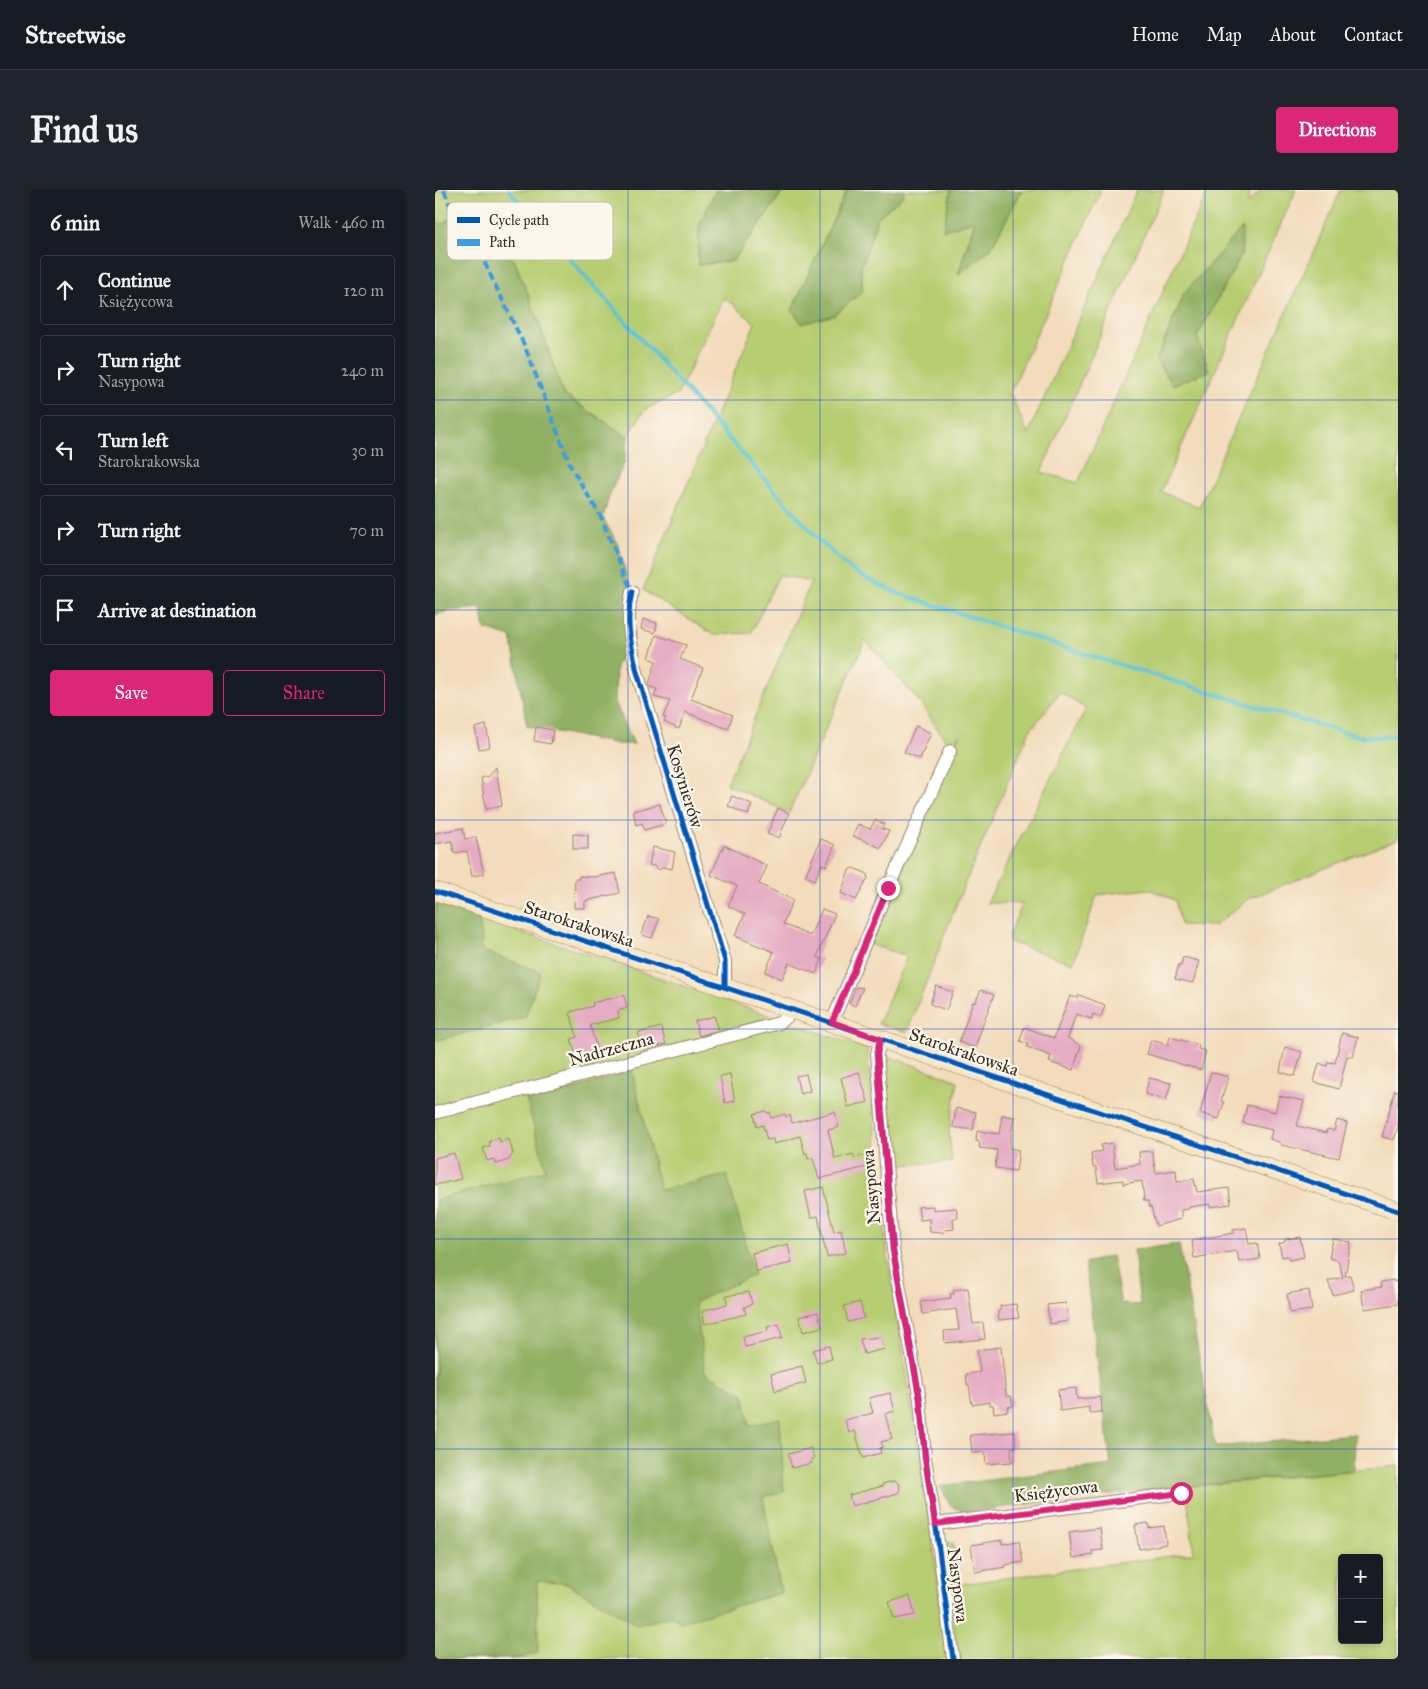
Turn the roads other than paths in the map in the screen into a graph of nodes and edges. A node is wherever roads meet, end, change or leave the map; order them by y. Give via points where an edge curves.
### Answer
1 (631, 592) dead end
2 (950, 751) dead end
3 (435, 891) edge
4 (725, 987) junction
5 (791, 1009) junction
6 (832, 1022) junction
7 (880, 1039) junction
8 (435, 1113) edge
9 (1398, 1210) edge
10 (1181, 1493) dead end
11 (935, 1524) junction
12 (953, 1659) edge

1 - 4 street, Kosynierów via 627,610 637,672 725,961
2 - 6 street
3 - 4 street, Starokrakowska
4 - 5 street, Starokrakowska
5 - 6 street, Starokrakowska
5 - 8 street, Nadrzeczna via 779,1023
6 - 7 street, Starokrakowska
7 - 9 street, Starokrakowska
7 - 11 street, Nasypowa via 877,1054 893,1250 920,1400
10 - 11 street, Księżycowa
11 - 12 street, Nasypowa

